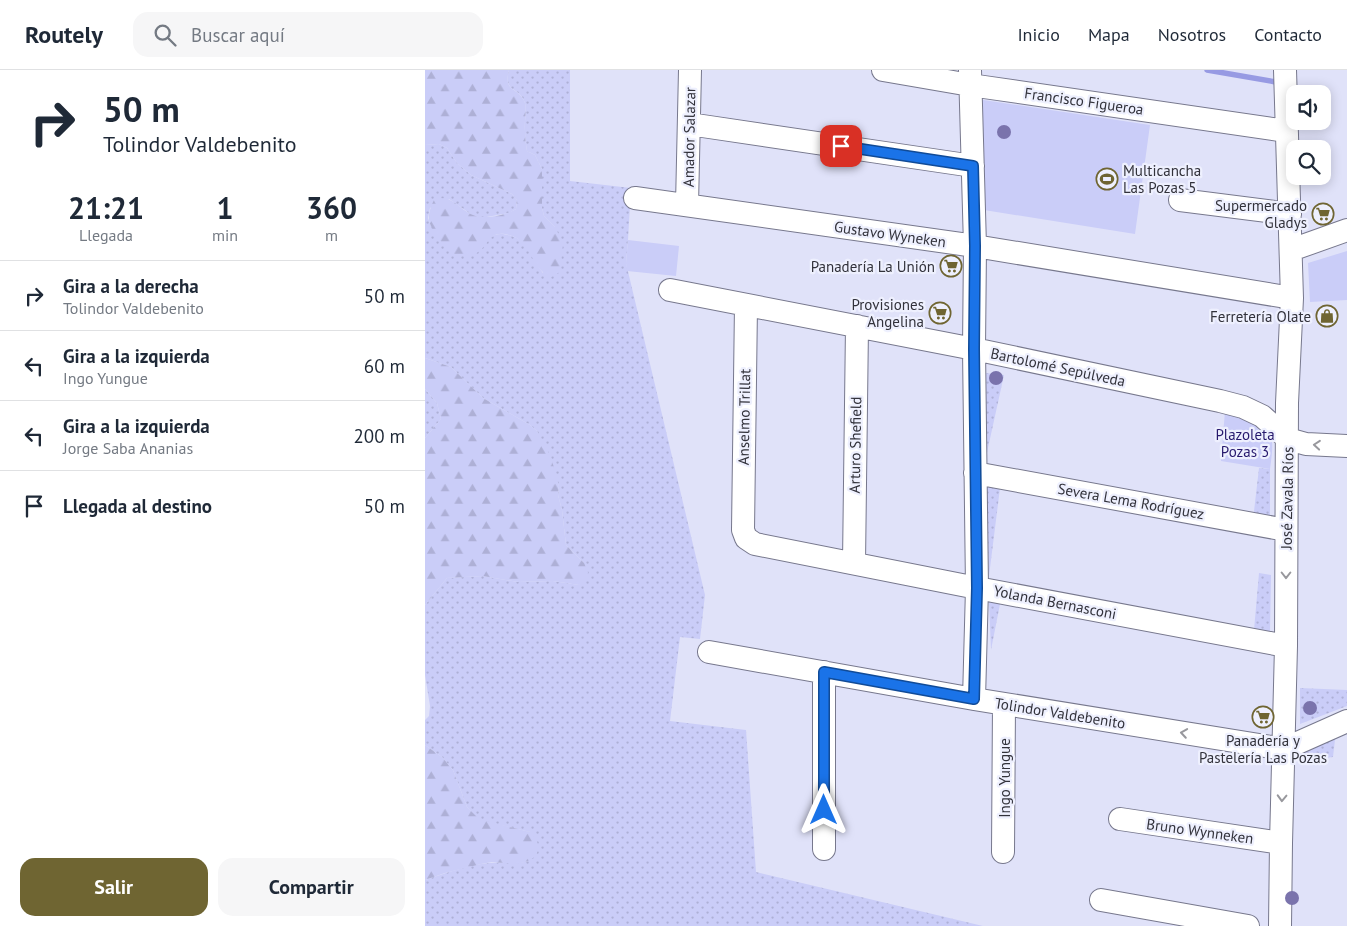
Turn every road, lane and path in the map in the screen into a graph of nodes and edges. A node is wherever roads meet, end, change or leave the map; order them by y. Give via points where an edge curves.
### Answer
1 (690, 70) edge
2 (883, 70) edge
3 (1285, 70) edge
4 (970, 77) edge
5 (689, 124) junction
6 (1286, 131) junction
7 (973, 166) junction
8 (635, 198) dead end
9 (1180, 200) dead end
10 (687, 205) junction
11 (1290, 214) junction
12 (1347, 230) edge
13 (975, 246) junction
14 (1291, 250) junction
15 (670, 290) dead end
16 (1292, 298) junction
17 (746, 305) junction
18 (857, 326) junction
19 (974, 349) junction
20 (1288, 439) junction
21 (1347, 446) edge
22 (975, 473) junction
23 (743, 530) joint
24 (1286, 530) junction
25 (854, 563) junction
26 (977, 588) junction
27 (1286, 646) junction
28 (709, 652) dead end
29 (824, 672) junction
30 (974, 699) junction
31 (1005, 704) junction
32 (1347, 721) edge
33 (1284, 749) junction
34 (1120, 819) dead end
35 (1281, 843) junction
36 (824, 849) dead end
37 (1003, 852) dead end
38 (1101, 900) dead end
39 (1248, 926) edge
40 (1280, 926) edge

1 - 5 street, Amador Salazar
2 - 4 street, Francisco Figueroa
3 - 6 street, José Zavala Ríos
4 - 6 street, Francisco Figueroa
4 - 7 street
5 - 7 street
5 - 10 street, Amador Salazar
6 - 11 street, José Zavala Ríos
7 - 13 street
8 - 10 street, Gustavo Wyneken
9 - 11 street
10 - 13 street, Gustavo Wyneken
11 - 14 street, José Zavala Ríos
12 - 14 street
13 - 16 street, Gustavo Wyneken
13 - 19 street
14 - 16 street, José Zavala Ríos
15 - 17 street, Bartolomé Sepúlveda
16 - 20 street, José Zavala Ríos
17 - 18 street, Bartolomé Sepúlveda
17 - 23 street, Anselmo Trillat
18 - 19 street, Bartolomé Sepúlveda
18 - 25 street, Arturo Shefield
19 - 20 street, Bartolomé Sepúlveda via 1243,407 1262,416
19 - 22 street
21 -> 20 street, Bartolomé Sepúlveda via 1306,444
20 - 24 street, José Zavala Ríos
22 - 24 street, Severa Lema Rodríguez
22 - 26 street
23 - 25 street, Yolanda Bernasconi via 746,538 755,544
24 -> 27 street, José Zavala Ríos
25 - 26 street, Yolanda Bernasconi
26 - 27 street, Yolanda Bernasconi
26 - 30 street
27 - 33 street, José Zavala Ríos
28 - 29 street, Tolindor Valdebenito
29 - 30 street, Tolindor Valdebenito
29 - 36 street
30 - 31 street, Tolindor Valdebenito
33 -> 31 street, Tolindor Valdebenito
31 - 37 street, Ingo Yungue
32 - 33 street
33 -> 35 street, José Zavala Ríos
34 - 35 street, Bruno Wynneken
35 - 40 street, José Zavala Ríos
38 - 39 street

